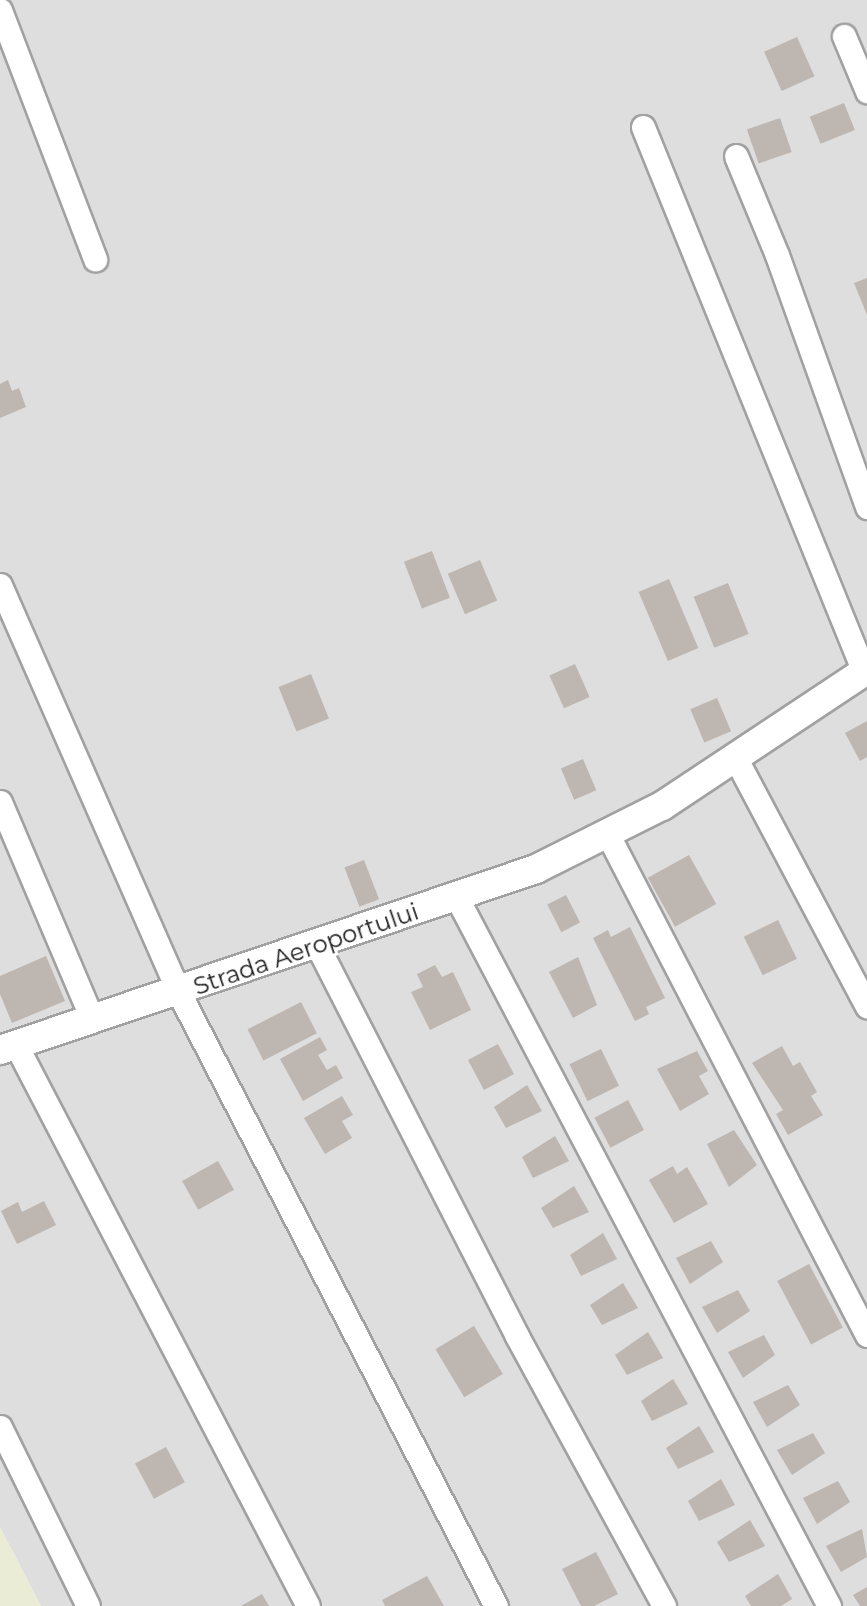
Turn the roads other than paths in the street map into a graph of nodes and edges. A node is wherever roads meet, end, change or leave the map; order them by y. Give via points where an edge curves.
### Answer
1 (0, 10) edge
2 (844, 36) dead end
3 (867, 91) edge
4 (643, 127) dead end
5 (736, 156) dead end
6 (94, 259) dead end
7 (867, 507) edge
8 (0, 585) edge
9 (866, 671) edge
10 (736, 759) junction
11 (0, 802) edge
12 (608, 835) junction
13 (457, 898) junction
14 (317, 945) junction
15 (179, 993) junction
16 (867, 1006) edge
17 (92, 1019) junction
18 (8, 1048) edge
19 (867, 1335) edge
20 (0, 1427) edge
21 (88, 1606) edge
22 (308, 1606) edge
23 (496, 1606) edge
24 (664, 1606) edge
25 (829, 1606) edge

1 - 6 street
2 - 3 street
4 - 9 street
5 - 7 street
8 - 15 street
9 - 10 street, Strada Aeroportului
10 - 12 street, Strada Aeroportului
10 - 16 street
11 - 17 street
12 - 13 street, Strada Aeroportului via 536,869
12 - 19 street
13 - 14 street, Strada Aeroportului
13 - 25 street
14 - 15 street, Strada Aeroportului
14 - 24 street via 517,1336
15 - 17 street, Strada Aeroportului
15 - 23 street
17 - 18 street, Strada Aeroportului
18 - 22 street
20 - 21 street

